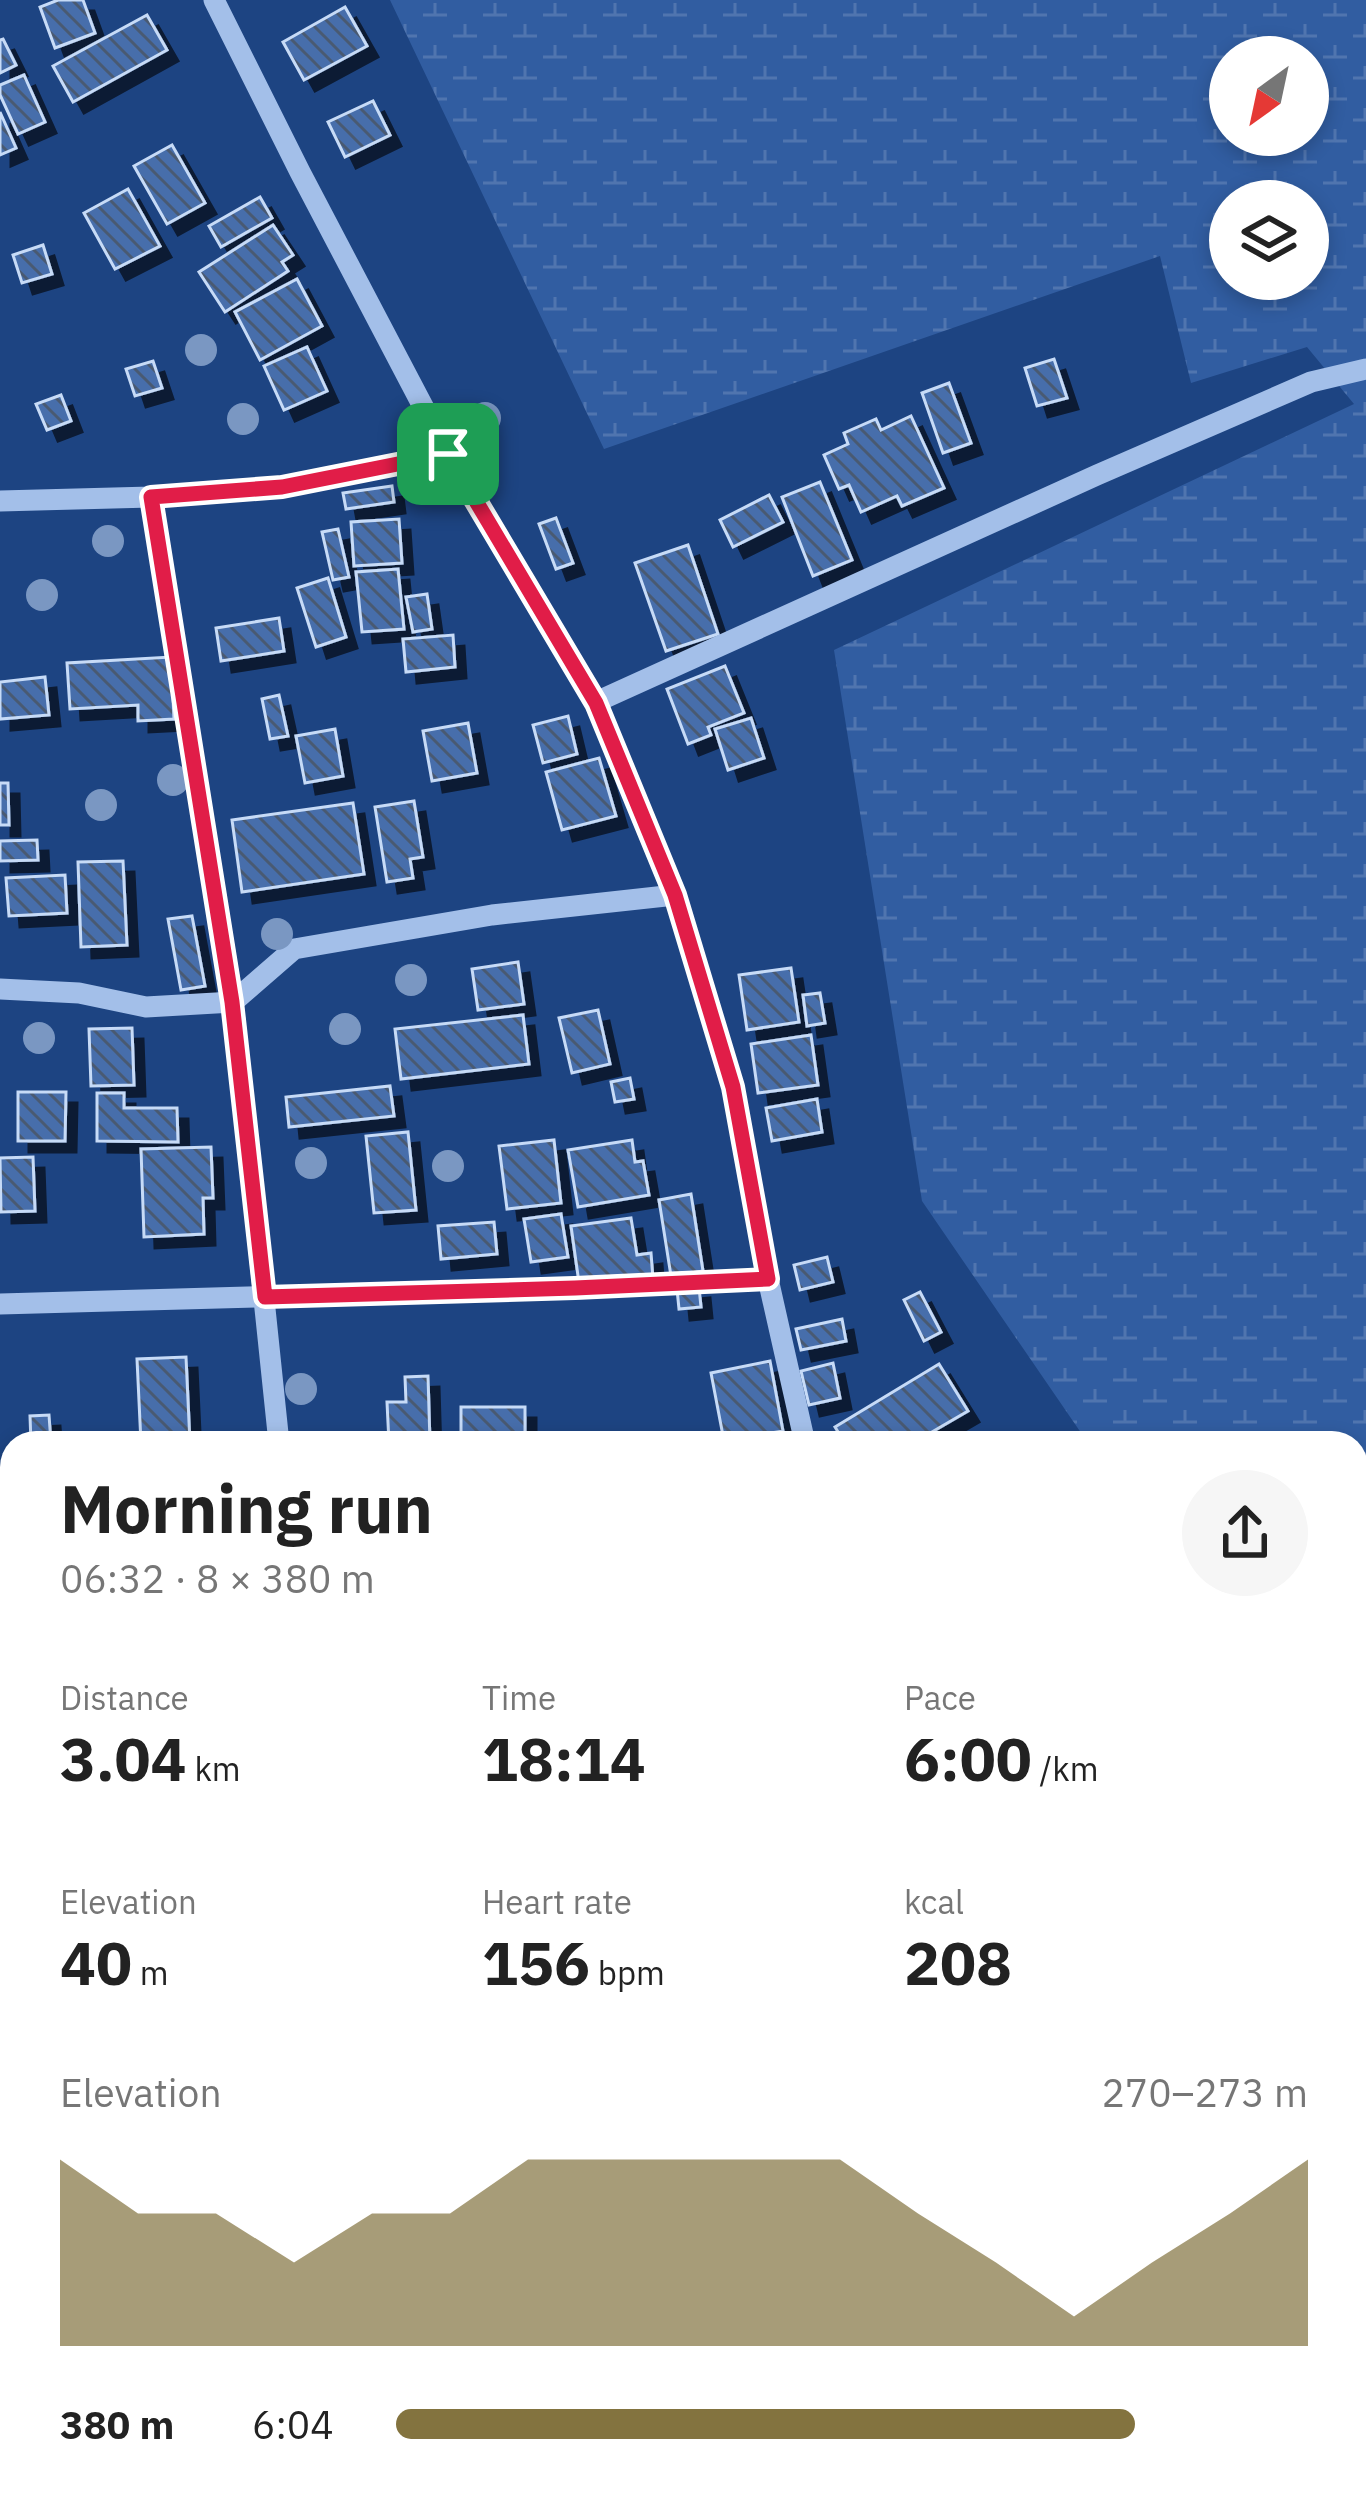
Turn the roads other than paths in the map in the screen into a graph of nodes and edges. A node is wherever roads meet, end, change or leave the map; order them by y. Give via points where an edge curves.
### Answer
1 (214, 0) edge
2 (1366, 369) edge
3 (448, 454) junction
4 (151, 497) junction
5 (0, 501) edge
6 (596, 703) junction
7 (675, 895) junction
8 (0, 989) edge
9 (232, 1002) junction
10 (768, 1279) junction
11 (265, 1297) junction
12 (0, 1304) edge
13 (278, 1431) edge
14 (803, 1431) edge

1 - 3 street
2 - 6 street via 1311,382
3 - 4 street via 282,487
3 - 6 street
4 - 5 street
4 - 9 street
6 - 7 street
7 - 9 street via 293,949
7 - 10 street via 733,1087
8 - 9 street via 146,1007
9 - 11 street
10 - 11 street
10 - 14 street
11 - 12 street
11 - 13 street

